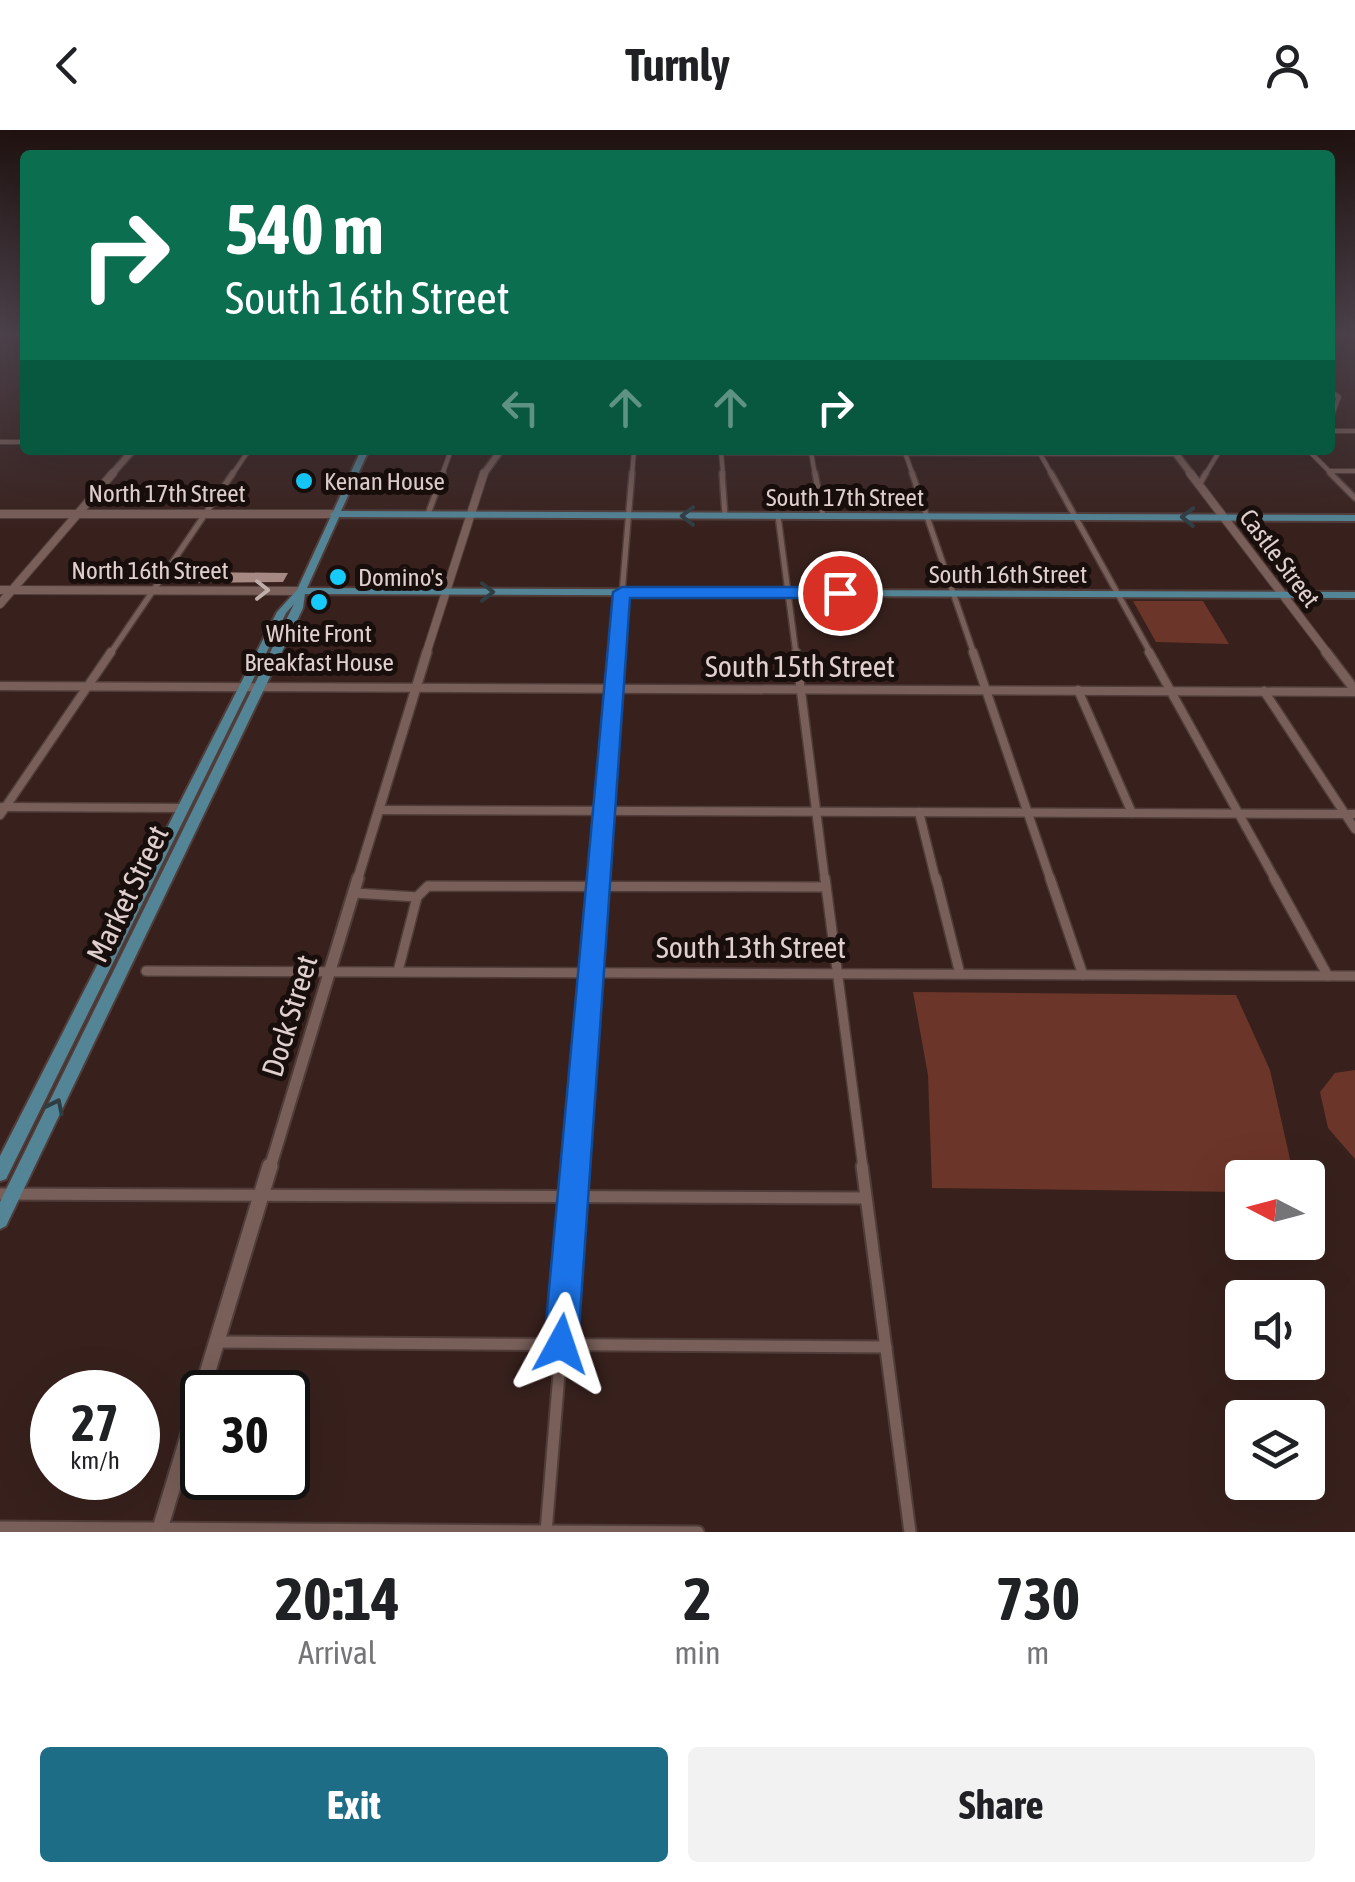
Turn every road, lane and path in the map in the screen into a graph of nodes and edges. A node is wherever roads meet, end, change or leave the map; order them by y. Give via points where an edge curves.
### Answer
1 (129, 455) edge
2 (245, 455) edge
3 (363, 455) edge
4 (449, 455) edge
5 (497, 455) edge
6 (634, 455) edge
7 (721, 455) edge
8 (812, 455) edge
9 (906, 455) edge
10 (1041, 455) edge
11 (1176, 455) edge
12 (1217, 455) edge
13 (1313, 455) edge
14 (1329, 471) junction
15 (1355, 471) edge
16 (1199, 485) junction
17 (1355, 498) edge
18 (79, 513) junction
19 (0, 514) edge
20 (206, 514) junction
21 (334, 514) junction
22 (428, 514) junction
23 (469, 514) junction
24 (628, 516) junction
25 (725, 516) junction
26 (778, 516) junction
27 (823, 516) junction
28 (926, 517) junction
29 (1075, 517) junction
30 (1225, 518) junction
31 (1355, 518) edge
32 (0, 590) edge
33 (11, 590) junction
34 (154, 590) junction
35 (301, 590) junction
36 (446, 592) junction
37 (622, 592) junction
38 (788, 592) junction
39 (953, 594) junction
40 (1118, 594) junction
41 (1283, 595) junction
42 (1355, 595) edge
43 (0, 604) edge
44 (0, 686) edge
45 (87, 686) junction
46 (252, 686) junction
47 (416, 688) junction
48 (614, 688) junction
49 (800, 690) junction
50 (986, 690) junction
51 (1078, 690) junction
52 (1171, 690) junction
53 (1264, 691) junction
54 (1355, 691) edge
55 (183, 808) junction
56 (2, 810) edge
57 (379, 810) junction
58 (604, 810) junction
59 (816, 812) junction
60 (919, 812) junction
61 (1027, 812) junction
62 (1132, 813) junction
63 (1238, 814) junction
64 (1350, 814) edge
65 (1355, 829) edge
66 (598, 886) junction
67 (826, 887) junction
68 (354, 893) junction
69 (417, 896) junction
70 (330, 970) junction
71 (398, 971) junction
72 (146, 972) dead end
73 (591, 972) junction
74 (837, 973) junction
75 (960, 974) junction
76 (1083, 975) junction
77 (1328, 976) junction
78 (1355, 976) edge
79 (0, 1173) edge
80 (7, 1194) edge
81 (261, 1195) junction
82 (573, 1198) junction
83 (866, 1198) junction
84 (0, 1220) edge
85 (216, 1342) junction
86 (561, 1344) junction
87 (886, 1347) junction
88 (0, 1527) edge
89 (160, 1530) edge
90 (546, 1531) edge
91 (698, 1532) edge
92 (910, 1532) edge

1 - 18 street
2 - 20 street
3 - 21 main road, Market Street
4 - 22 street
5 - 23 street, Dock Street
6 - 24 street
7 - 25 street
8 - 27 street
9 - 28 street
10 - 29 street
11 - 16 street, Castle Street
12 - 16 street
13 - 14 street
14 - 15 street
14 - 17 street
16 - 30 street, Castle Street
18 - 19 street, North 17th Street
18 - 20 street, North 17th Street
18 - 33 street
20 - 21 street, North 17th Street
20 - 34 street
21 - 22 main road, South 17th Street
21 - 35 main road, Market Street
22 - 23 main road, South 17th Street
23 - 24 main road, South 17th Street
23 - 36 street, Dock Street
25 -> 24 main road, South 17th Street
24 - 37 street
25 - 26 main road, South 17th Street
26 - 27 main road, South 17th Street
26 - 38 street
27 - 28 main road, South 17th Street
28 - 29 main road, South 17th Street
28 - 39 street
30 -> 29 main road, South 17th Street
29 - 40 street
30 - 31 main road, South 17th Street
30 - 41 street, Castle Street
32 - 33 street, North 16th Street
33 - 34 street, North 16th Street
33 - 43 street
34 -> 35 street, North 16th Street
34 - 45 street
35 - 36 main road, South 16th Street
35 - 46 main road, Market Street via 298,608
36 -> 37 main road, South 16th Street
36 - 47 street, Dock Street
37 - 38 main road, South 16th Street
37 - 48 street
38 - 39 main road, South 16th Street
38 - 49 street
39 - 40 main road, South 16th Street
39 - 50 street
40 - 41 main road, South 16th Street
40 - 52 street
41 - 42 main road, South 16th Street
41 - 54 street, Castle Street
44 - 45 street, South 15th Street
45 - 46 street, South 15th Street
45 - 56 street
46 - 47 street, South 15th Street
46 - 55 main road, Market Street
80 -> 46 main road, Market Street
47 - 48 street, South 15th Street
47 - 57 street, Dock Street
48 - 49 street, South 15th Street
48 - 58 street
49 - 50 street, South 15th Street
49 - 59 street
50 - 51 street, South 15th Street
50 - 61 street
51 - 52 street, South 15th Street
51 - 62 street
52 - 53 street, South 15th Street
52 - 63 street
53 - 54 street, South 15th Street
53 - 64 street
55 - 56 street
55 - 79 main road, Market Street
57 - 58 street
57 - 68 street, Dock Street
58 - 59 street
58 - 66 street
59 - 60 street
59 - 67 street
60 - 61 street
60 - 75 street
61 - 62 street
61 - 76 street
62 - 63 street
63 - 64 street
63 - 77 street
64 - 65 street
66 - 67 street
66 - 69 street via 442,883
66 - 73 street
67 - 74 street
68 - 69 street
68 - 70 street, Dock Street
69 - 71 street
70 - 71 street, South 13th Street
70 - 72 street, South 13th Street
70 - 81 street, Dock Street
71 - 73 street, South 13th Street
73 - 74 street, South 13th Street
73 - 82 street
74 - 75 street, South 13th Street
74 - 83 street
75 - 76 street, South 13th Street
76 - 77 street, South 13th Street
77 - 78 street, South 13th Street
80 - 81 street
80 - 84 main road, Market Street
81 - 82 street
81 - 85 street, Dock Street
82 - 83 street
82 - 86 street
83 - 87 street
85 - 86 street
85 - 89 street, Dock Street
86 - 87 street
86 - 90 street
87 - 92 street
88 - 89 street
89 - 90 street
90 - 91 street

